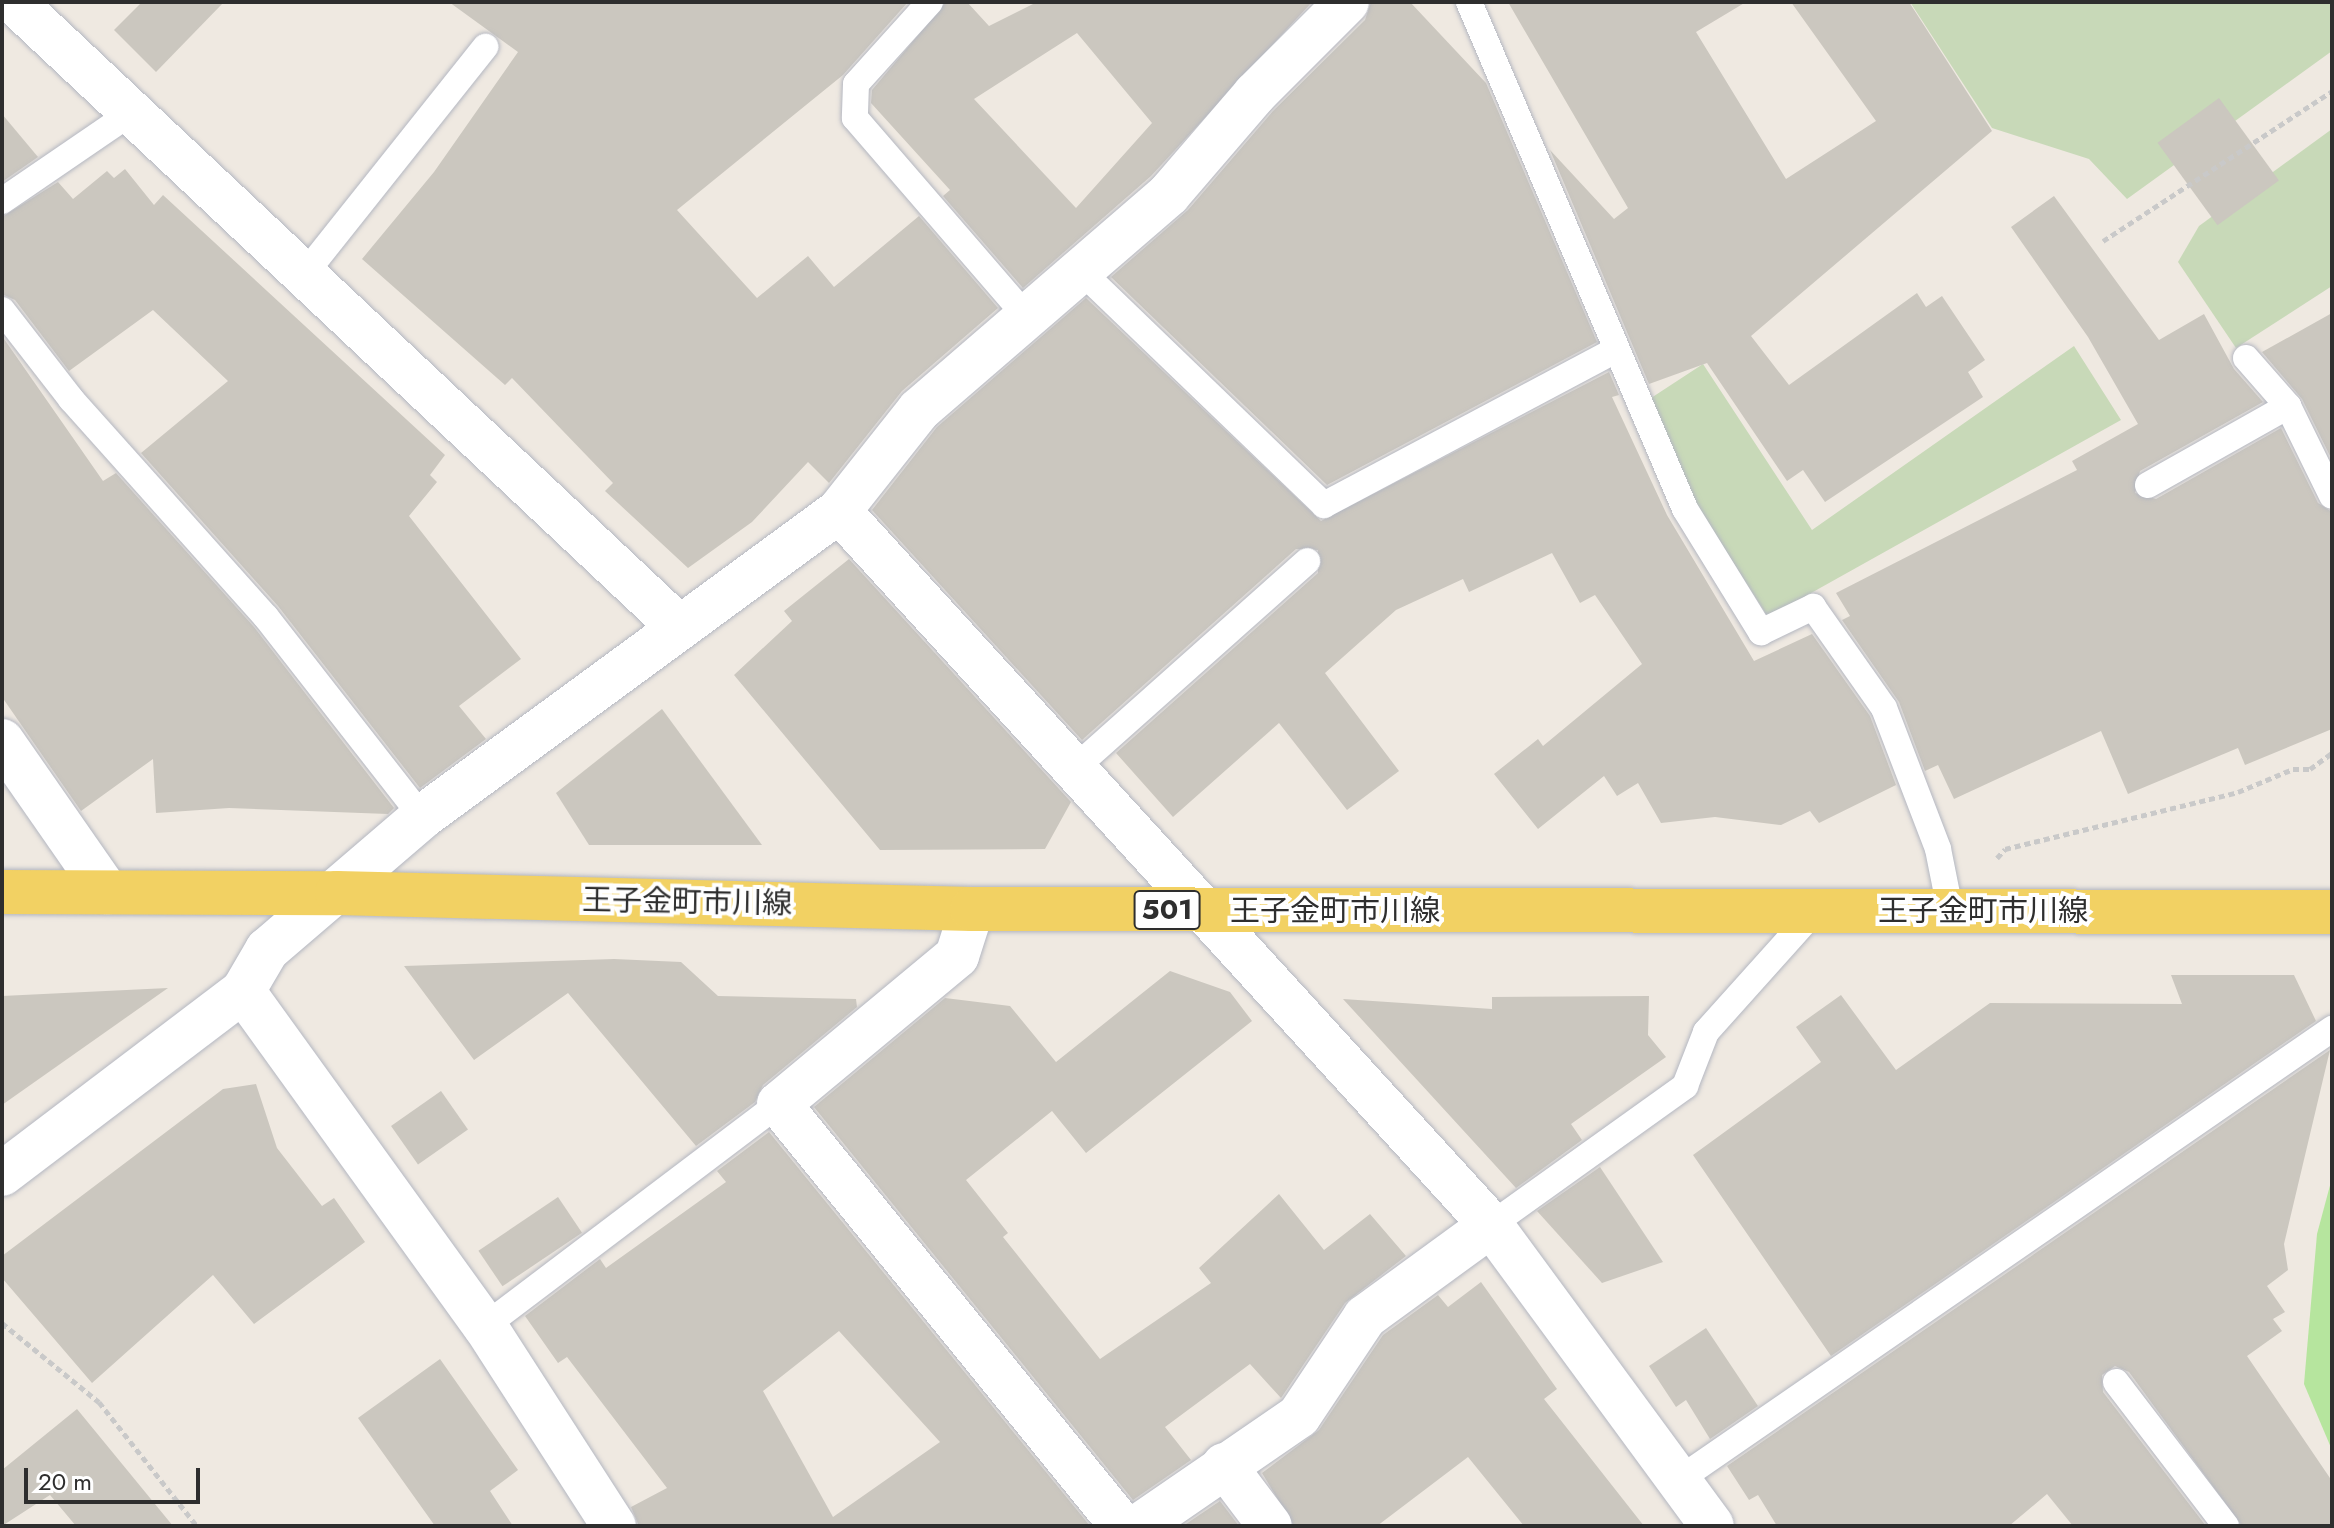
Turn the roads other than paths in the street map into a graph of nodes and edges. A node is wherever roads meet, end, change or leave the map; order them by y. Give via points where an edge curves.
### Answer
1 (14, 2) edge
2 (930, 2) edge
3 (1347, 2) edge
4 (1469, 2) edge
5 (485, 47) dead end
6 (129, 114) junction
7 (2, 201) edge
8 (1082, 272) junction
9 (303, 276) junction
10 (2, 310) edge
11 (1026, 316) junction
12 (1614, 351) junction
13 (2246, 358) dead end
14 (2288, 406) junction
15 (2148, 485) dead end
16 (2332, 496) edge
17 (839, 511) junction
18 (1307, 561) dead end
19 (679, 627) junction
20 (2, 741) edge
21 (1075, 768) junction
22 (422, 817) junction
23 (2, 892) edge
24 (107, 892) junction
25 (337, 893) junction
26 (972, 909) junction
27 (1950, 909) junction
28 (1199, 911) junction
29 (2332, 912) edge
30 (1812, 914) junction
31 (243, 991) junction
32 (2332, 1029) edge
33 (779, 1104) junction
34 (2, 1174) edge
35 (1491, 1225) junction
36 (485, 1326) junction
37 (2116, 1382) dead end
38 (1224, 1465) junction
39 (1677, 1481) junction
40 (614, 1526) edge
41 (1122, 1526) edge
42 (1139, 1526) edge
43 (1270, 1526) edge
44 (1712, 1526) edge
45 (2226, 1526) edge

1 - 6 street
2 - 11 lane via 856,84 855,118
3 - 8 street via 1255,94 1169,194
4 - 12 lane
5 - 9 lane
6 - 7 lane
6 - 9 street
8 - 11 street
8 - 12 lane via 1324,505
9 - 19 street
10 - 22 lane via 71,399 266,617
11 - 17 street via 919,410
12 - 27 lane via 1685,509 1761,632 1813,607 1884,708 1938,849
13 - 14 lane
14 - 15 lane
14 - 16 lane
17 - 19 street
17 - 21 street
18 - 21 lane
19 - 22 street
20 - 24 street
21 - 28 street
22 - 25 street
23 - 24 main road, 王子金町市川線 / 501
24 - 25 main road, 王子金町市川線 / 501
25 - 26 main road, 王子金町市川線 / 501
25 - 31 street via 267,950
26 - 28 main road, 王子金町市川線 / 501
26 - 33 street via 957,956
27 - 29 main road, 王子金町市川線 / 501
27 - 30 main road, 王子金町市川線 / 501
28 - 30 main road, 王子金町市川線 / 501
28 - 35 street
30 - 35 lane via 1706,1032 1685,1086
31 - 34 street
31 - 36 street
32 - 39 lane
33 - 36 lane
33 - 41 street
35 - 38 street via 1365,1317 1299,1416
35 - 39 street
36 - 40 street
37 - 45 lane
38 - 42 street
38 - 43 street
39 - 44 street

